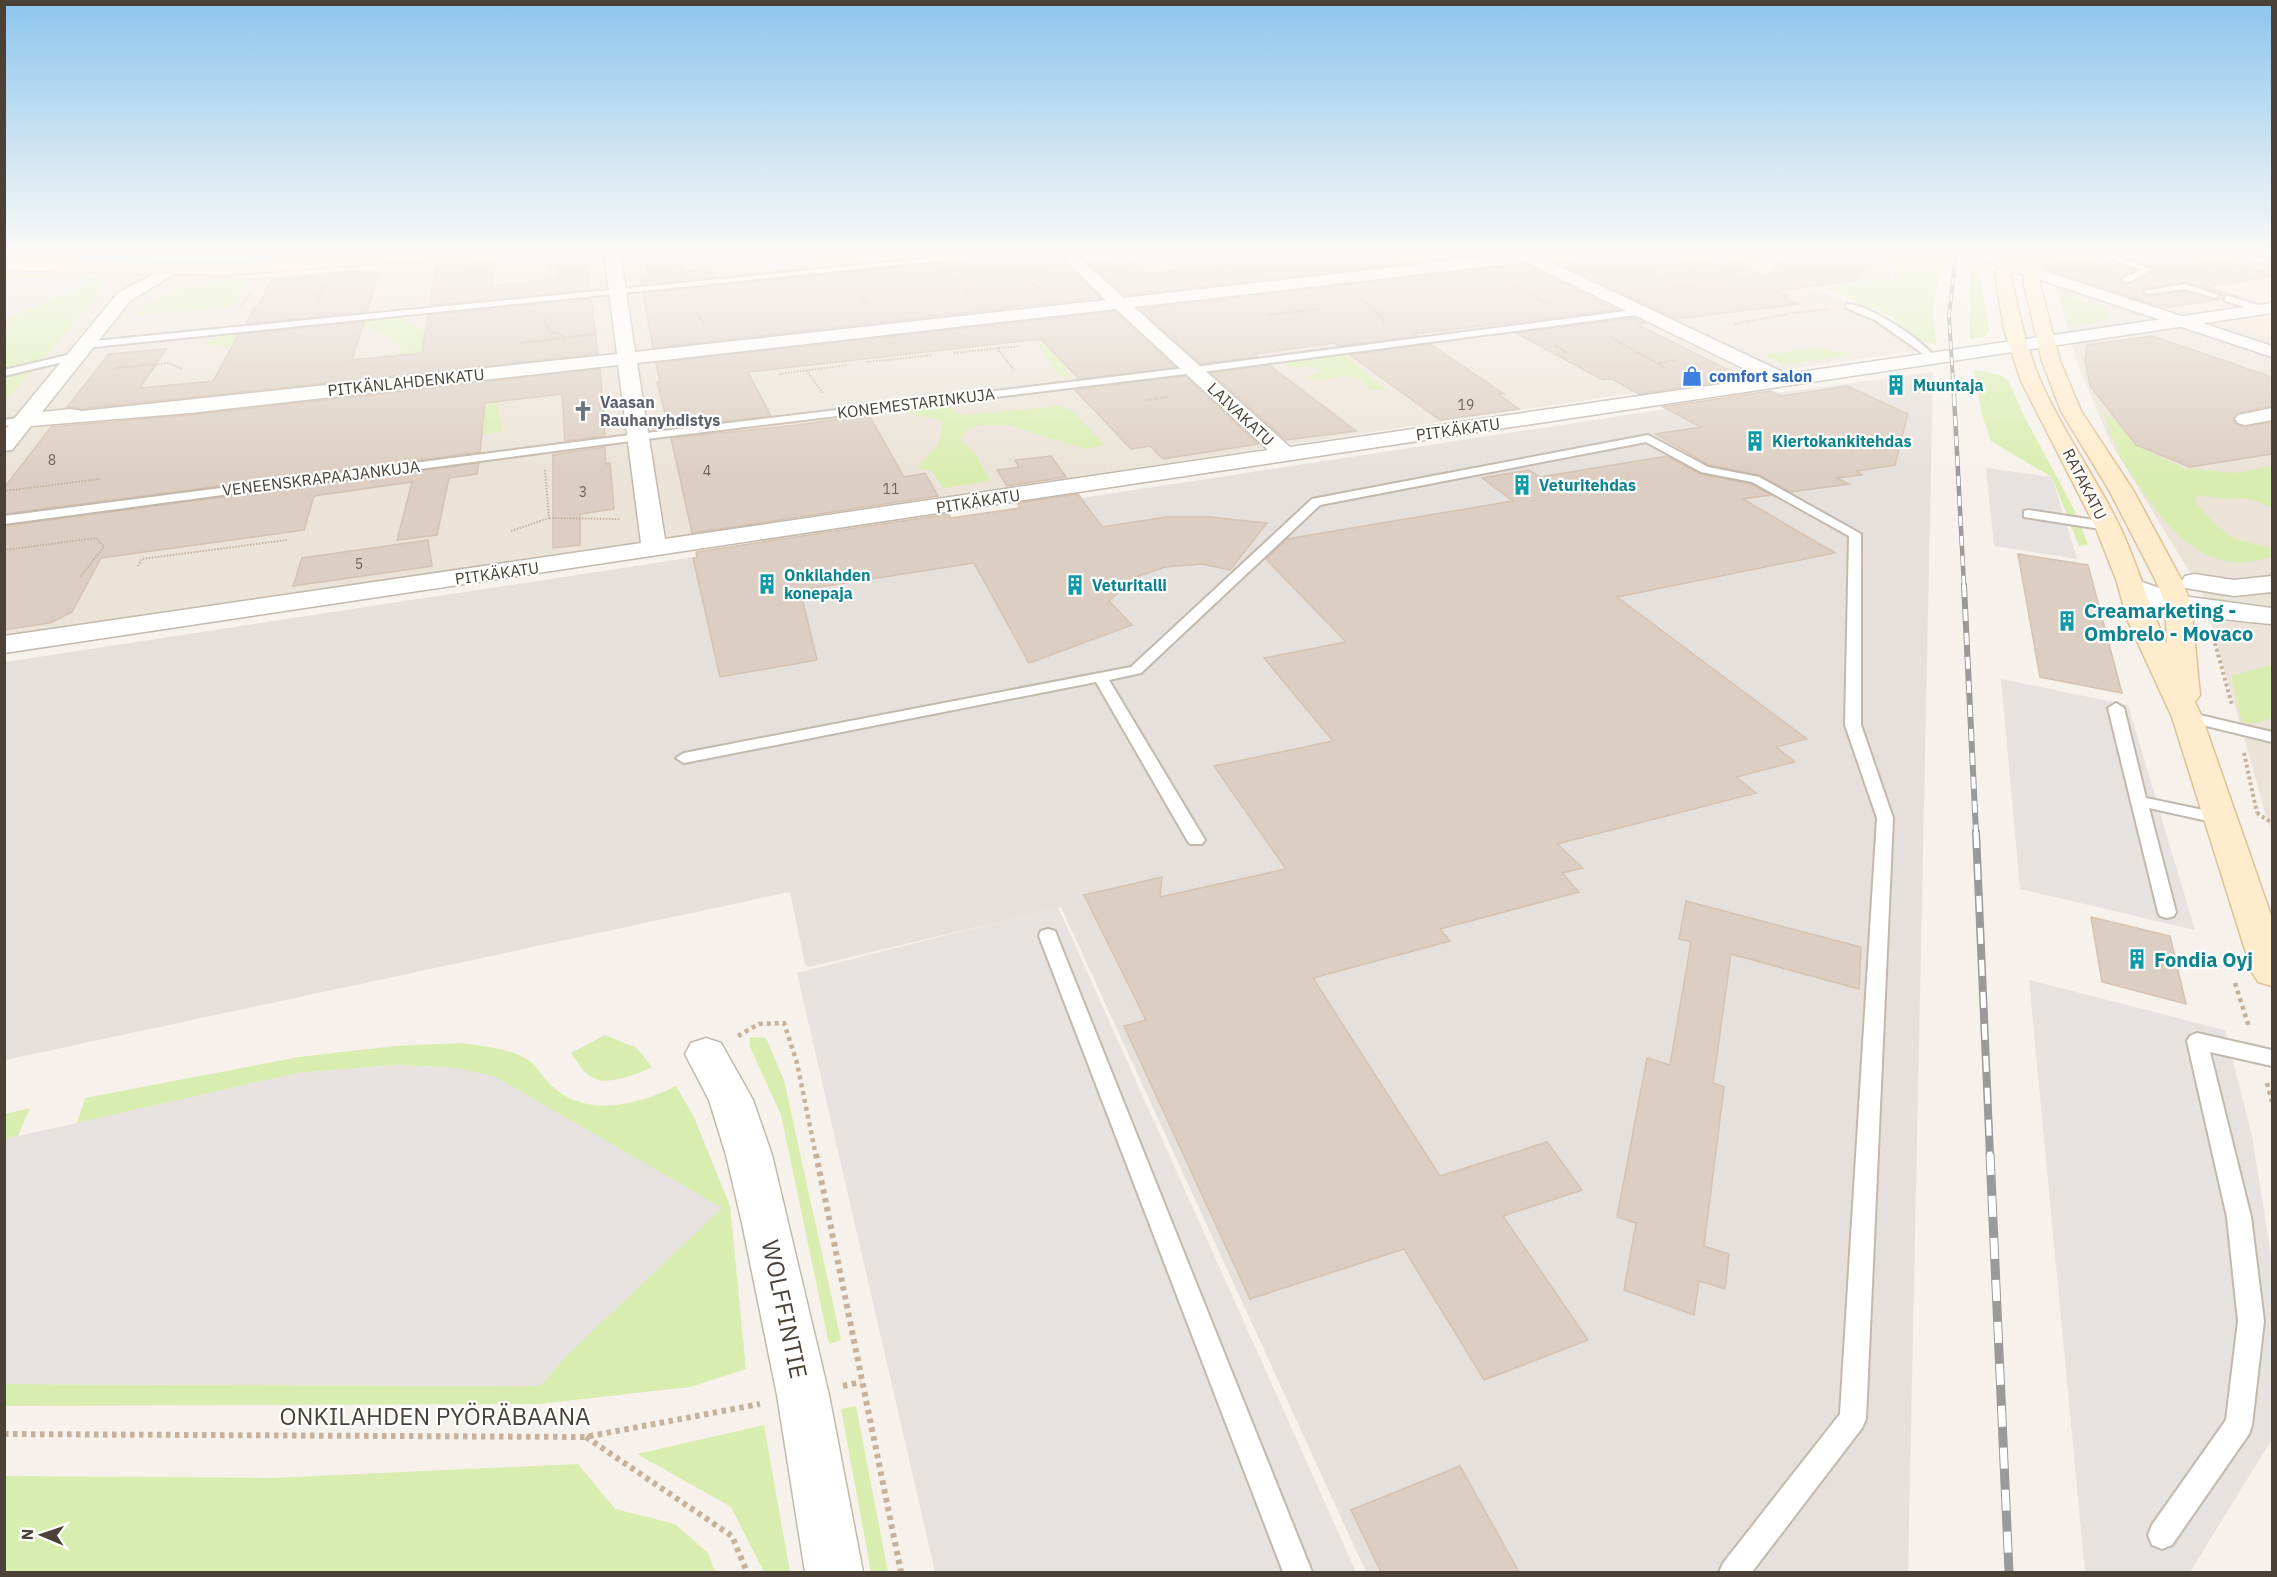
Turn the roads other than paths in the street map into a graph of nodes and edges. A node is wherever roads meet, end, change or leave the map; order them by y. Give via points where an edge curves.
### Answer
1 (101, 326) edge
2 (308, 326) edge
3 (622, 326) edge
4 (916, 326) edge
5 (1144, 326) edge
6 (1532, 326) edge
7 (1669, 326) edge
8 (1889, 326) edge
9 (2013, 326) edge
10 (2042, 326) edge
11 (2148, 326) edge
12 (2194, 326) edge
13 (2046, 340) junction
14 (2018, 344) junction
15 (80, 351) junction
16 (2272, 352) edge
17 (1951, 354) junction
18 (1930, 357) junction
19 (626, 358) junction
20 (1194, 370) junction
21 (4, 373) edge
22 (1783, 380) junction
23 (2031, 381) junction
24 (2272, 414) edge
25 (2245, 420) dead end
26 (14, 422) edge
27 (638, 437) junction
28 (4, 445) edge
29 (1286, 455) junction
30 (2028, 514) dead end
31 (4, 520) edge
32 (2107, 526) junction
33 (654, 550) junction
34 (2130, 584) junction
35 (2272, 584) edge
36 (2234, 588) junction
37 (2173, 591) junction
38 (2272, 606) edge
39 (2272, 616) edge
40 (4, 645) edge
41 (1100, 677) junction
42 (2116, 708) dead end
43 (2187, 717) junction
44 (2272, 737) edge
45 (684, 758) dead end
46 (2139, 801) junction
47 (2221, 819) junction
48 (1196, 840) dead end
49 (2167, 912) dead end
50 (1048, 936) dead end
51 (2272, 972) edge
52 (706, 1054) road end
53 (2272, 1058) edge
54 (2162, 1535) dead end
55 (834, 1572) edge
56 (1298, 1572) edge
57 (1734, 1572) edge

1 - 15 street
2 - 15 lane
3 - 19 street
4 - 19 street, PITKÄNLAHDENKATU
5 - 20 street, LAIVAKATU
6 - 20 lane, KONEMESTARINKUJA
7 - 22 street
8 - 18 lane
9 - 14 main road, RATAKATU
10 - 13 main road, RATAKATU
11 - 13 street, PITKÄKATU
12 - 16 street
13 - 14 street, PITKÄKATU
13 - 37 main road, RATAKATU via 2071,411 2121,490
14 - 17 street, PITKÄKATU
14 - 23 main road, RATAKATU
15 - 21 lane
15 - 26 street
17 - 18 street, PITKÄKATU
17 - 23 street, PITKÄKATU via 2001,364
18 - 22 street, PITKÄKATU
19 - 26 street, PITKÄNLAHDENKATU
19 - 27 street
20 - 27 lane, KONEMESTARINKUJA
20 - 29 street, LAIVAKATU
22 - 29 street, PITKÄKATU
23 - 32 main road, RATAKATU
24 - 25 street
26 - 28 street
27 - 31 lane, VENEENSKRAPAAJANKUJA
27 - 33 street
29 - 33 street, PITKÄKATU
30 - 32 lane
32 - 34 main road, RATAKATU
33 - 40 street, PITKÄKATU
34 - 37 street via 2144,593
34 - 43 main road, RATAKATU via 2141,619
35 - 36 street
36 - 37 street
36 - 38 street
37 - 39 street
37 - 43 main road, RATAKATU
41 - 45 lane
41 - 48 lane
41 - 57 lane via 1136,670 1316,502 1642,439 1648,438 1705,470 1755,479 1856,534 1853,726 1885,818 1853,1419
42 - 46 lane
43 - 44 lane
43 - 47 main road, RATAKATU
46 - 47 lane
46 - 49 lane
47 - 51 main road, RATAKATU
50 - 56 lane
52 - 55 street, WOLFFINTIE via 731,1100 749,1155 803,1395
53 - 54 lane via 2197,1041 2239,1217 2252,1321 2239,1425

